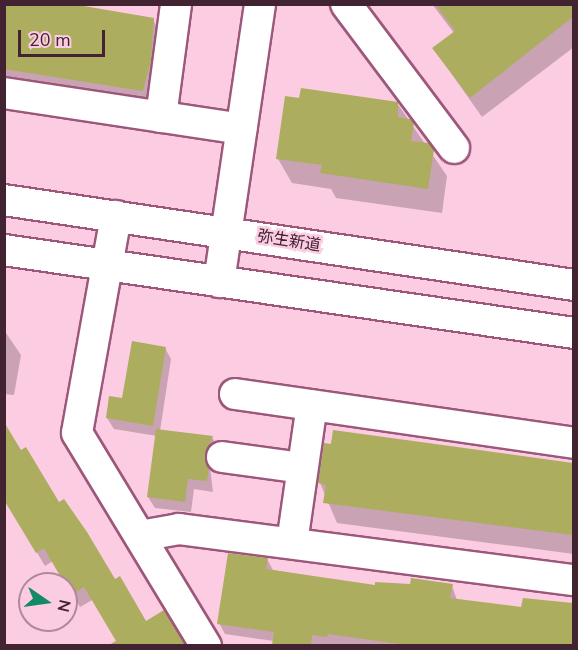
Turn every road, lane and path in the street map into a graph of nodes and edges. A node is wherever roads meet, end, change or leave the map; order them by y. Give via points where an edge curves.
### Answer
1 (176, 4) edge
2 (260, 4) edge
3 (346, 4) edge
4 (4, 93) edge
5 (161, 117) junction
6 (241, 129) junction
7 (454, 148) dead end
8 (4, 200) edge
9 (116, 216) junction
10 (226, 232) junction
11 (4, 250) edge
12 (105, 265) junction
13 (219, 282) junction
14 (573, 285) edge
15 (573, 333) edge
16 (235, 394) dead end
17 (312, 405) junction
18 (573, 442) edge
19 (222, 457) dead end
20 (303, 468) junction
21 (140, 536) junction
22 (292, 543) junction
23 (573, 580) edge
24 (206, 645) edge

1 - 5 street
2 - 6 street
3 - 7 street
4 - 5 street
5 - 6 street
6 - 10 street
8 - 9 street, 弥生新道
9 - 10 street, 弥生新道
9 - 12 street
10 - 13 street
10 - 14 street, 弥生新道
11 - 12 street
12 - 13 street
12 - 21 street via 77,433
13 - 15 street
16 - 17 street
17 - 18 street
17 - 20 street
19 - 20 street
20 - 22 street
21 - 22 street via 179,529
21 - 24 street
22 - 23 street

